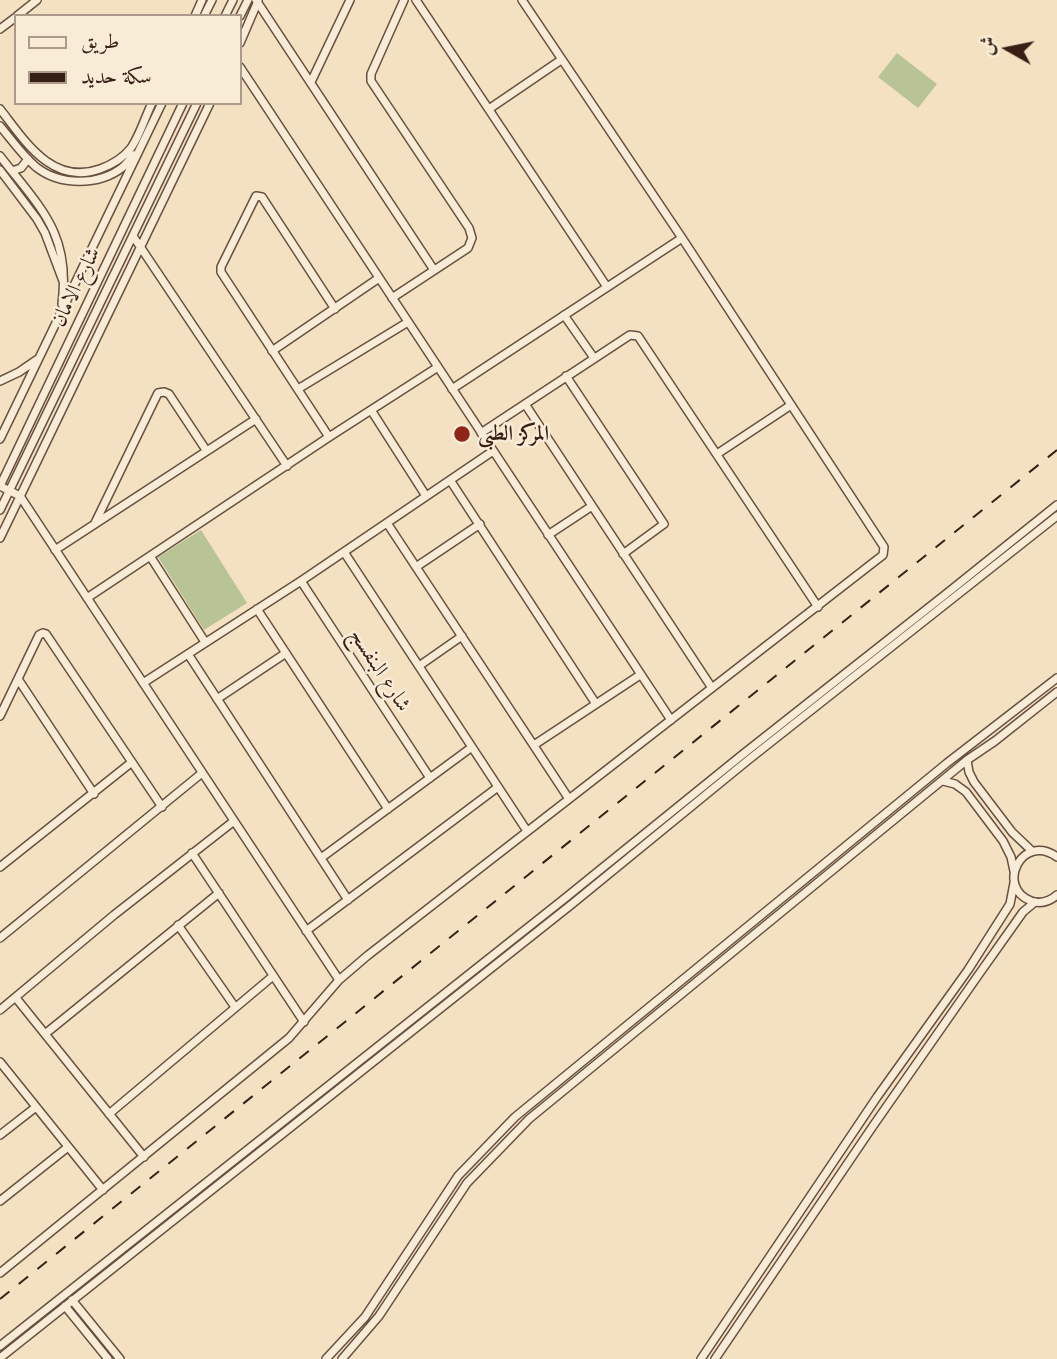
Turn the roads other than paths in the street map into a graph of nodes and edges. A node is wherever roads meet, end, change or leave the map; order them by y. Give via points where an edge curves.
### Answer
1 (37, 0) edge
2 (350, 0) edge
3 (404, 0) edge
4 (416, 0) edge
5 (522, 0) edge
6 (257, 1) edge
7 (19, 14) edge
8 (14, 18) edge
9 (0, 29) edge
10 (242, 38) edge
11 (561, 60) junction
12 (242, 70) edge
13 (311, 82) junction
14 (151, 105) edge
15 (161, 105) edge
16 (182, 105) edge
17 (196, 105) edge
18 (210, 105) edge
19 (489, 109) junction
20 (0, 110) edge
21 (0, 126) edge
22 (140, 149) junction
23 (0, 156) edge
24 (28, 159) junction
25 (0, 170) edge
26 (12, 171) junction
27 (133, 236) junction
28 (682, 238) junction
29 (141, 247) junction
30 (434, 270) junction
31 (101, 274) junction
32 (379, 278) junction
33 (112, 280) junction
34 (65, 286) junction
35 (607, 287) junction
36 (392, 298) junction
37 (335, 309) junction
38 (61, 312) junction
39 (564, 315) junction
40 (408, 322) junction
41 (272, 351) junction
42 (594, 358) junction
43 (38, 359) junction
44 (438, 367) junction
45 (566, 376) junction
46 (0, 381) edge
47 (298, 389) junction
48 (452, 389) junction
49 (525, 404) junction
50 (791, 405) junction
51 (371, 410) junction
52 (256, 419) junction
53 (481, 433) junction
54 (329, 437) junction
55 (0, 439) edge
56 (206, 450) junction
57 (493, 451) junction
58 (717, 454) junction
59 (287, 466) junction
60 (450, 480) junction
61 (0, 486) edge
62 (9, 491) junction
63 (20, 496) junction
64 (426, 496) junction
65 (1057, 505) edge
66 (592, 506) junction
67 (0, 510) edge
68 (1057, 516) edge
69 (387, 523) junction
70 (94, 524) junction
71 (480, 524) junction
72 (548, 535) junction
73 (0, 538) edge
74 (55, 550) junction
75 (344, 552) junction
76 (624, 554) junction
77 (150, 556) junction
78 (416, 567) junction
79 (300, 581) junction
80 (87, 598) junction
81 (818, 607) junction
82 (257, 609) junction
83 (462, 636) junction
84 (205, 642) junction
85 (188, 653) junction
86 (286, 653) junction
87 (419, 666) junction
88 (640, 675) junction
89 (1057, 678) edge
90 (18, 679) junction
91 (143, 683) junction
92 (712, 688) junction
93 (1057, 692) edge
94 (217, 698) junction
95 (596, 704) junction
96 (0, 716) edge
97 (671, 720) junction
98 (987, 732) junction
99 (995, 741) junction
100 (534, 745) junction
101 (472, 747) junction
102 (967, 760) junction
103 (132, 762) junction
104 (202, 773) junction
105 (430, 778) junction
106 (943, 781) junction
107 (498, 787) junction
108 (94, 794) junction
109 (569, 799) junction
110 (162, 807) junction
111 (388, 809) junction
112 (234, 821) junction
113 (875, 822) junction
114 (527, 831) junction
115 (882, 831) junction
116 (1032, 851) junction
117 (192, 853) junction
118 (321, 858) junction
119 (1057, 858) edge
120 (0, 867) edge
121 (1014, 871) junction
122 (1014, 883) junction
123 (219, 892) junction
124 (1057, 895) edge
125 (348, 900) junction
126 (1047, 901) junction
127 (1035, 902) junction
128 (1057, 902) edge
129 (178, 925) junction
130 (306, 931) junction
131 (0, 938) edge
132 (968, 970) junction
133 (273, 976) junction
134 (977, 977) junction
135 (339, 980) junction
136 (16, 998) junction
137 (235, 1007) junction
138 (0, 1010) edge
139 (304, 1022) junction
140 (45, 1034) junction
141 (1, 1067) edge
142 (36, 1107) junction
143 (109, 1114) junction
144 (503, 1129) junction
145 (0, 1135) edge
146 (511, 1137) junction
147 (68, 1147) junction
148 (144, 1157) junction
149 (103, 1190) junction
150 (0, 1201) edge
151 (0, 1273) edge
152 (72, 1300) junction
153 (54, 1303) junction
154 (62, 1308) junction
155 (0, 1346) edge
156 (0, 1358) edge
157 (108, 1359) edge
158 (120, 1359) edge
159 (326, 1359) edge
160 (342, 1359) edge
161 (701, 1359) edge
162 (715, 1359) edge

1 - 7 street
2 - 13 street
3 - 30 street via 371,81 471,233 468,248
4 - 19 street
5 - 11 street
6 - 10 street
6 - 13 street
8 - 9 street
11 - 19 street
11 - 28 street
12 - 32 street
13 - 30 street
14 - 20 street via 121,158 94,171 79,172 50,165 38,156
15 - 22 street, شارع الامان
16 - 31 street, شارع الامان
17 - 27 street
18 - 29 street
19 - 35 street
21 - 24 street
22 - 24 street via 116,171 85,181 56,177
22 - 38 street, شارع الامان
23 - 26 street
24 - 26 street
25 - 34 street via 45,233
26 - 34 street via 55,233
27 - 29 street
27 - 33 street
28 - 35 street
28 - 50 street
29 - 52 street
29 - 63 street
30 - 36 street
31 - 33 street
31 - 61 street, شارع الامان
32 - 36 street
32 - 37 street
33 - 62 street
34 - 38 street
35 - 39 street
36 - 40 street
37 - 41 street
37 - 41 street via 262,197 256,196 221,267
38 - 43 street, شارع الامان
39 - 42 street
39 - 48 street
40 - 44 street
40 - 47 street
41 - 47 street
42 - 45 street
42 - 58 street via 630,335 638,336
43 - 46 street
43 - 55 street, شارع الامان
44 - 48 street
44 - 51 street
45 - 49 street
45 - 76 street via 664,524
47 - 54 street
48 - 53 street
49 - 53 street
49 - 66 street
50 - 58 street
50 - 81 street via 884,549 882,557
51 - 54 street
51 - 64 street
52 - 56 street
52 - 59 street
53 - 57 street
54 - 59 street
56 - 70 street
56 - 70 street via 169,394 158,393
57 - 60 street
57 - 72 street
58 - 81 street
59 - 77 street
60 - 64 street
60 - 71 street
61 - 62 street
62 - 63 street
62 - 67 street
63 - 73 street
63 - 74 street
64 - 69 street
65 - 153 street
66 - 72 street
66 - 76 street
68 - 152 street
69 - 75 street
69 - 78 street
70 - 74 street
71 - 78 street
71 - 95 street
72 - 88 street
74 - 80 street
75 - 79 street
75 - 87 street
76 - 92 street
77 - 80 street
77 - 84 street
78 - 83 street
79 - 82 street
79 - 105 street, شارع البنفسج
80 - 91 street
81 - 92 street
82 - 84 street
82 - 86 street
83 - 87 street
83 - 100 street
84 - 85 street
85 - 91 street
85 - 94 street
86 - 94 street
86 - 111 street
87 - 101 street
88 - 95 street
88 - 97 street
89 - 98 street
90 - 96 street
90 - 103 street via 39,635 46,634
90 - 108 street
91 - 104 street
92 - 97 street
93 - 99 street
94 - 118 street
95 - 100 street
97 - 109 street
98 - 99 street
98 - 113 street
99 - 102 street
100 - 109 street
101 - 105 street
101 - 107 street
102 - 106 street
102 - 116 street via 974,782
103 - 108 street
103 - 110 street
104 - 110 street
104 - 112 street
105 - 111 street
106 - 115 street
106 - 121 street via 966,792 1003,841
107 - 114 street
107 - 125 street
108 - 120 street
109 - 114 street
110 - 131 street
111 - 118 street
112 - 117 street
112 - 130 street
113 - 115 street
113 - 144 street
114 - 135 street
115 - 146 street
116 - 119 street
116 - 121 street
117 - 123 street
117 - 136 street
118 - 125 street
121 - 122 street
122 - 127 street via 1024,897
122 - 132 street via 1010,904
123 - 129 street
123 - 133 street
124 - 126 street
125 - 130 street
126 - 127 street
126 - 128 street
127 - 134 street
129 - 137 street
129 - 140 street
130 - 135 street
132 - 134 street
132 - 161 street
133 - 137 street
133 - 139 street
134 - 162 street
135 - 139 street
136 - 138 street
136 - 140 street
137 - 143 street
139 - 148 street
140 - 143 street
141 - 142 street
142 - 145 street
142 - 147 street
143 - 148 street
144 - 146 street
144 - 159 street via 458,1176 365,1317
146 - 160 street via 467,1183 379,1317
147 - 149 street
147 - 150 street
148 - 149 street
149 - 151 street
152 - 154 street
152 - 158 street
153 - 154 street
153 - 155 street
154 - 156 street
154 - 157 street

